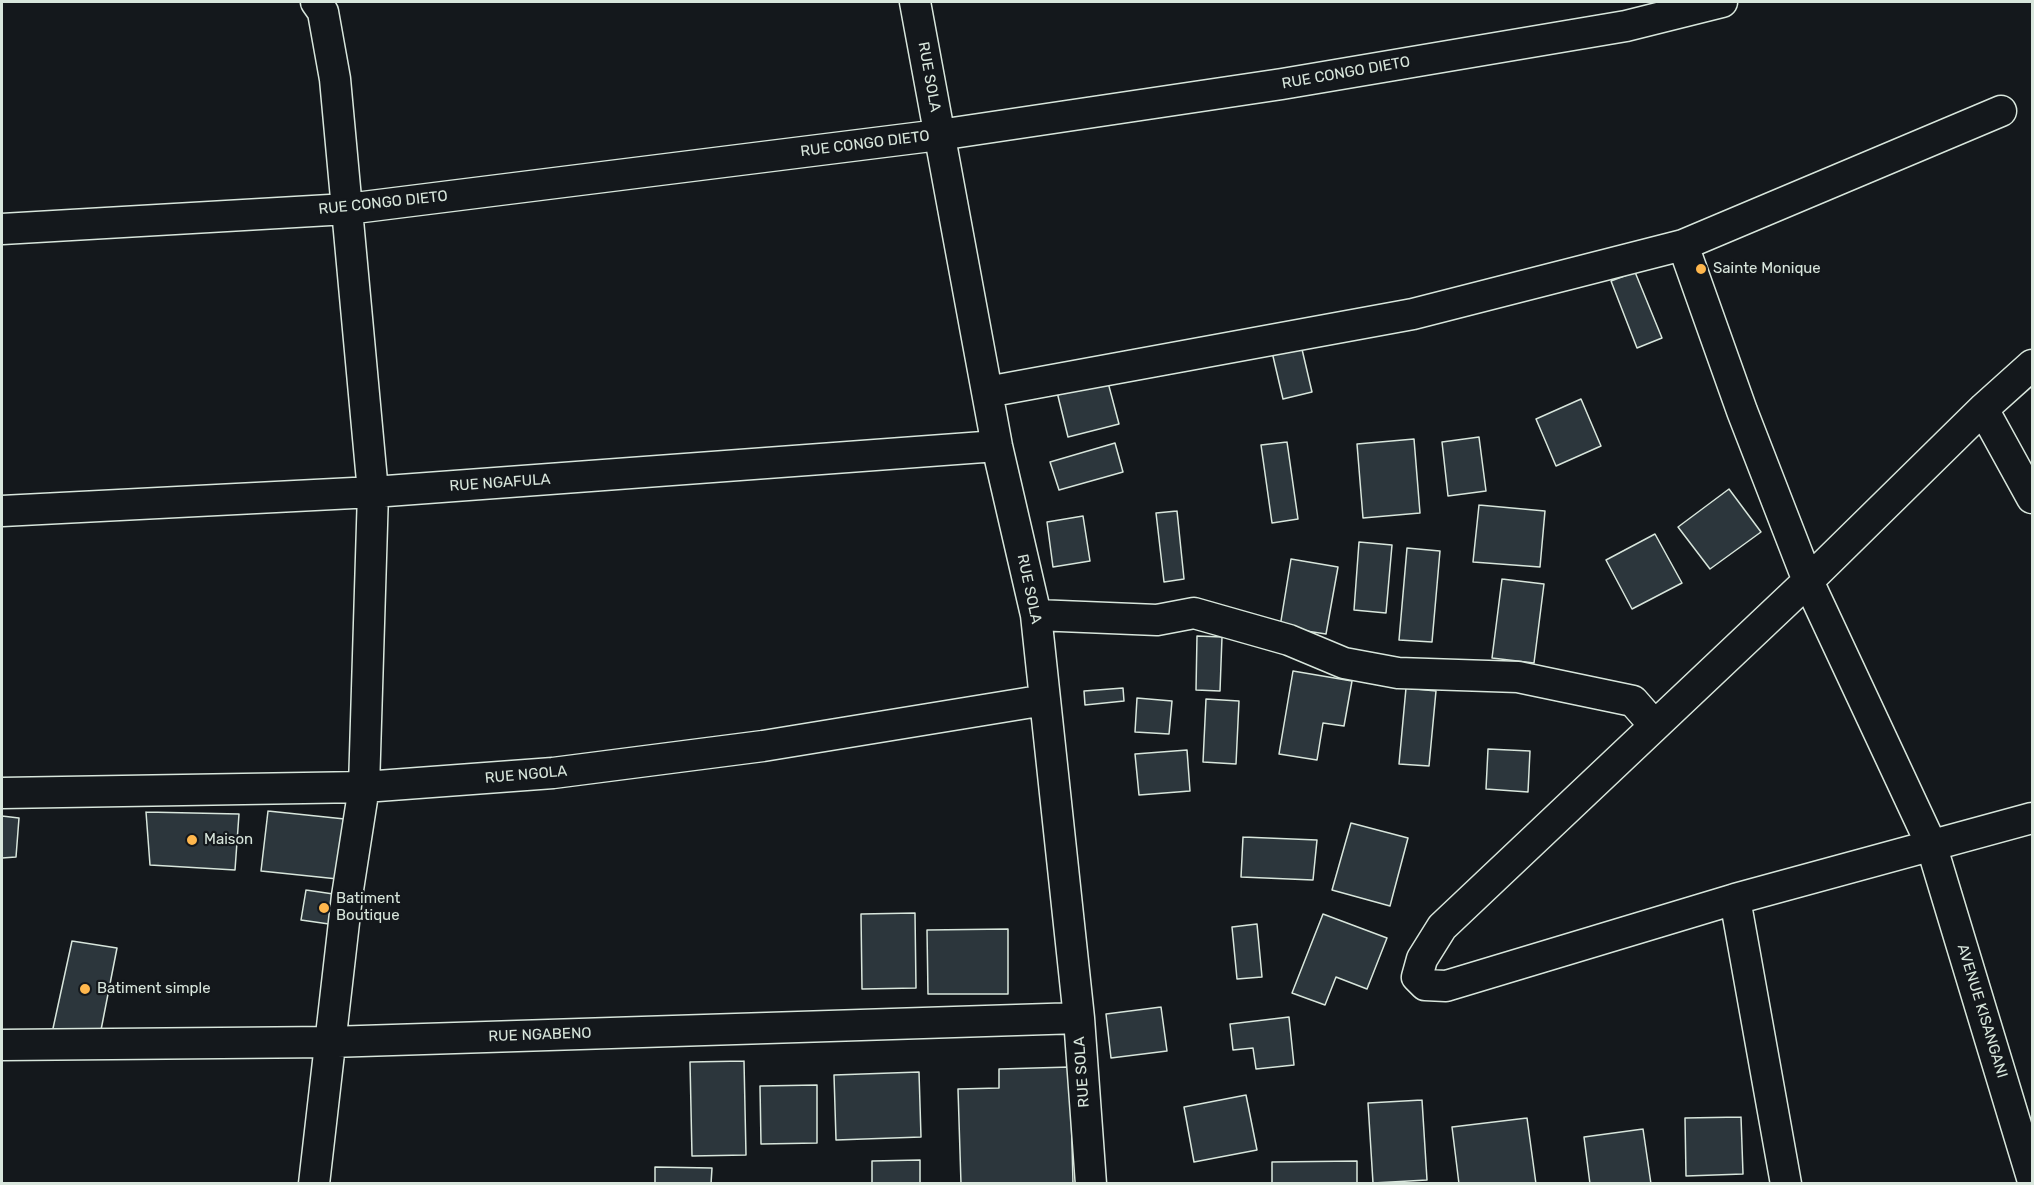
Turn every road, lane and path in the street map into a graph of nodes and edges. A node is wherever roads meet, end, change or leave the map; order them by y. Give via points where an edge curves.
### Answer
1 (316, 2) edge
2 (915, 2) edge
3 (1722, 2) edge
4 (2001, 111) dead end
5 (939, 135) junction
6 (347, 209) junction
7 (2, 229) edge
8 (1683, 245) junction
9 (2032, 365) edge
10 (987, 392) junction
11 (1983, 409) junction
12 (997, 446) junction
13 (373, 492) junction
14 (2032, 498) edge
15 (2, 511) edge
16 (1808, 580) junction
17 (1036, 615) junction
18 (1045, 700) junction
19 (1654, 725) junction
20 (364, 787) junction
21 (2, 793) edge
22 (2032, 818) edge
23 (1931, 844) junction
24 (1735, 898) junction
25 (1078, 1018) junction
26 (330, 1042) junction
27 (2, 1045) edge
28 (2032, 1174) edge
29 (314, 1184) edge
30 (1091, 1184) edge
31 (1786, 1184) edge

1 - 6 street via 322,12 336,79
2 - 5 street, RUE SOLA
3 - 5 street, RUE CONGO DIETO via 1626,26 1282,84
4 - 8 street
5 - 6 street, RUE CONGO DIETO
5 - 10 street, RUE SOLA
6 - 7 street, RUE CONGO DIETO
6 - 13 street
8 - 10 street via 1413,314
8 - 16 street, AVENUE KISANGANI
9 - 11 street
10 - 12 street, RUE SOLA
11 - 14 street
11 - 16 street
12 - 13 street, RUE NGAFULA
12 - 17 street, RUE SOLA
13 - 15 street, RUE NGAFULA
13 - 20 street
16 - 19 street
16 - 23 street, AVENUE KISANGANI
17 - 18 street, RUE SOLA
17 - 19 street via 1157,620 1194,613 1289,640 1344,663 1398,673 1518,677 1633,701
18 - 20 street, RUE NGOLA via 763,746 554,773
18 - 25 street, RUE SOLA
19 - 24 street via 1442,927 1422,959 1418,977 1425,985 1446,986
20 - 21 street, RUE NGOLA
20 - 26 street
22 - 23 street
23 - 24 street
23 - 28 street, AVENUE KISANGANI
24 - 31 street
25 - 26 street, RUE NGABENO
25 - 30 street, RUE SOLA
26 - 27 street, RUE NGABENO
26 - 29 street

